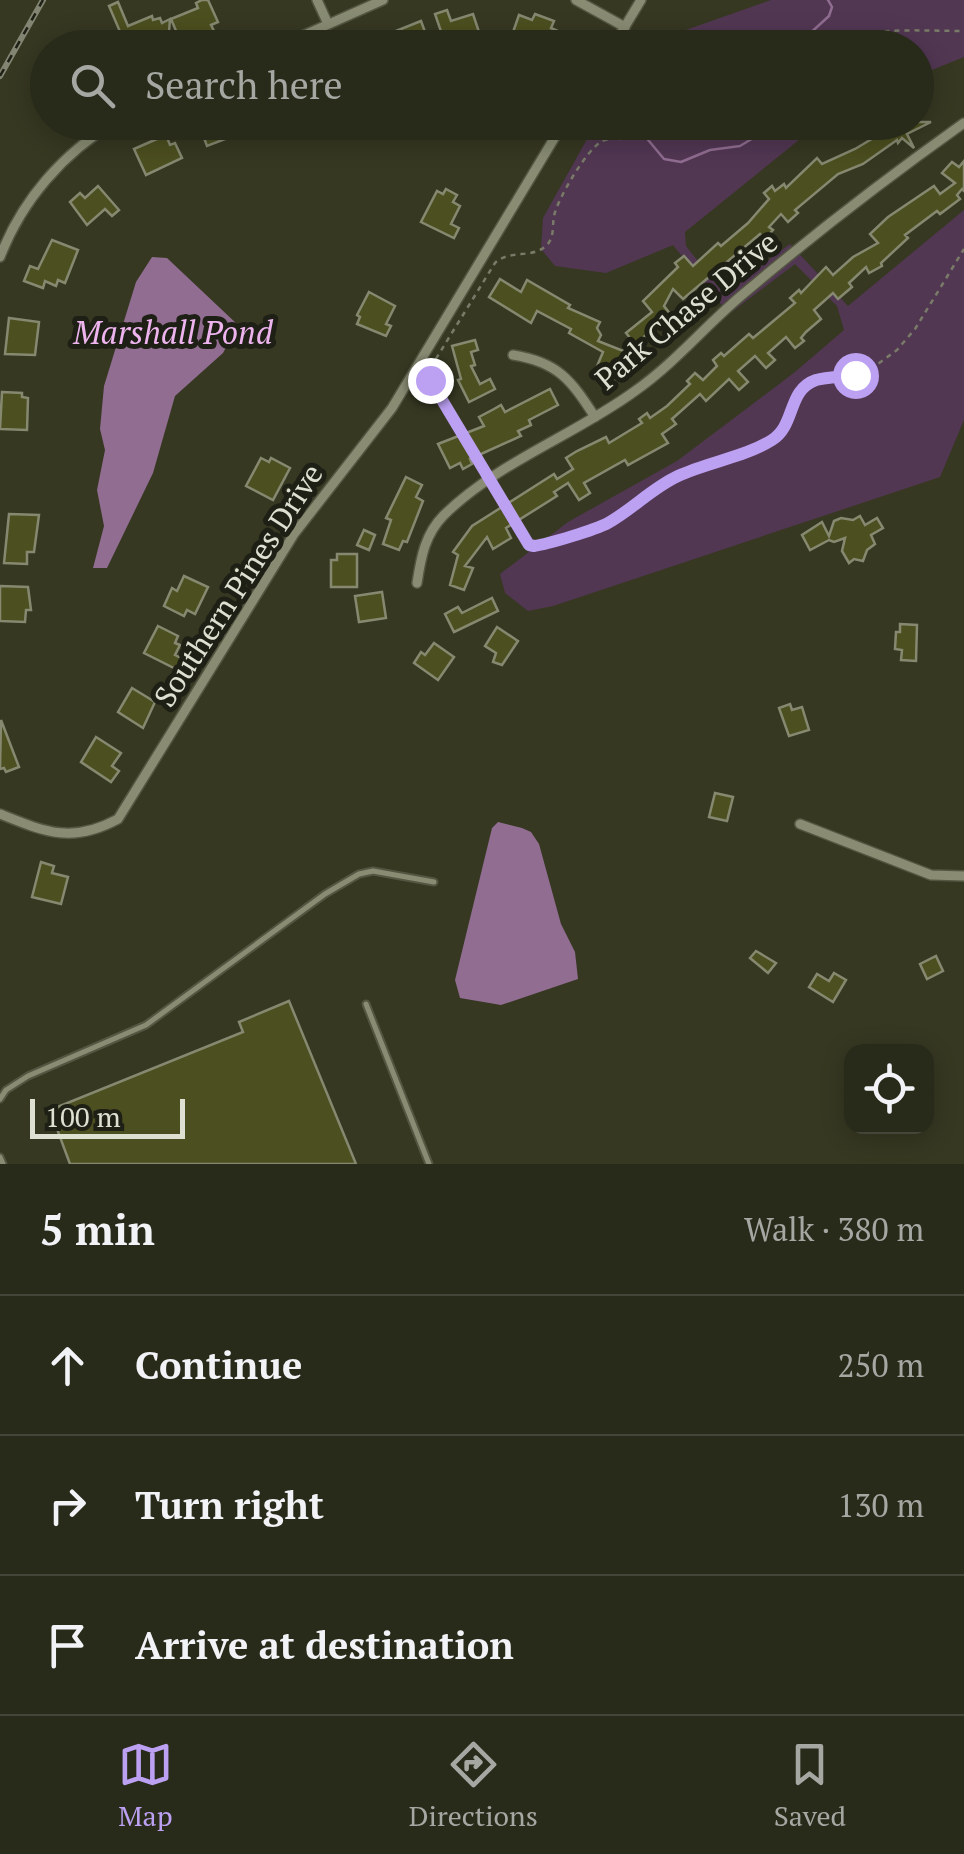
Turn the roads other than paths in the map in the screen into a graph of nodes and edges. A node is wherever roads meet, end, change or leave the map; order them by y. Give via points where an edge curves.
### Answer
1 (316, 0) edge
2 (383, 0) edge
3 (576, 0) edge
4 (641, 0) edge
5 (328, 24) junction
6 (625, 28) joint
7 (315, 30) edge
8 (964, 123) edge
9 (89, 140) edge
10 (553, 140) edge
11 (0, 256) edge
12 (512, 355) dead end
13 (596, 417) junction
14 (416, 583) dead end
15 (0, 814) edge
16 (800, 824) dead end
17 (964, 876) edge
18 (434, 882) dead end
19 (366, 1004) dead end
20 (0, 1099) edge
21 (0, 1157) edge
22 (3, 1164) edge
23 (429, 1164) edge

1 - 5 street
2 - 5 street
3 - 6 street
4 - 6 street
5 - 7 street
8 - 13 street, Park Chase Drive via 865,193 673,362
9 - 11 street via 40,186
10 - 15 street, Southern Pines Drive via 392,408 294,534 118,819 70,835
12 - 13 street via 542,360 572,381
13 - 14 street, Park Chase Drive via 470,492 441,518 424,544
16 - 17 street via 930,875
18 - 20 lane via 359,874 146,1025 12,1084
19 - 23 lane
21 - 22 lane

